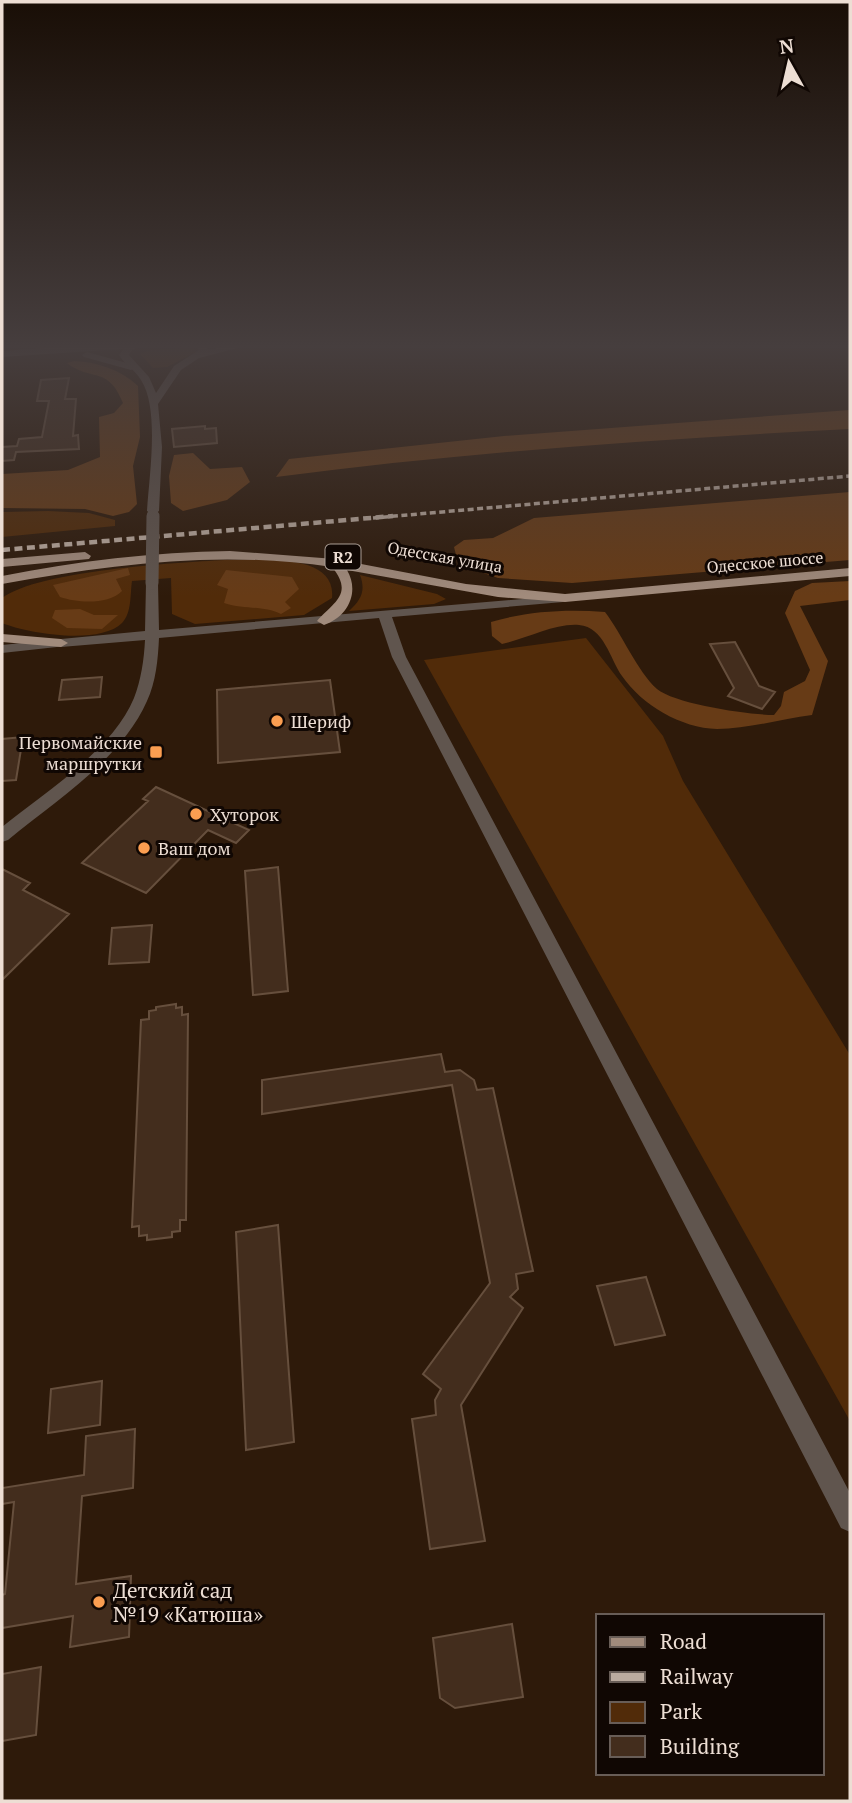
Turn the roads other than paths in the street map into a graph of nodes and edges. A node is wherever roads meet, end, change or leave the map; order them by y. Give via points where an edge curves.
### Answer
1 (154, 428) edge
2 (325, 553) junction
3 (2, 563) edge
4 (337, 565) junction
5 (58, 571) junction
6 (850, 572) edge
7 (2, 580) edge
8 (682, 587) junction
9 (2, 590) edge
10 (565, 598) junction
11 (385, 617) junction
12 (324, 621) junction
13 (2, 632) edge
14 (152, 636) junction
15 (2, 638) edge
16 (20, 639) junction
17 (61, 643) junction
18 (2, 649) edge
19 (2, 836) edge
20 (850, 1518) edge

1 - 14 street, bridge
2 - 3 main road, Одесская улица / R2 via 197,545
2 - 4 main road
2 - 8 main road, Одесская улица / R2 via 499,585
4 - 5 main road, Одесская улица / R2 via 211,555
4 - 10 main road, Одесская улица / R2 via 453,588
4 - 12 main road via 349,591 343,605
5 - 7 main road, Одесская улица / R2
5 - 9 main road
6 - 8 main road, Одесское шоссе / R2
8 - 10 main road, Одесская улица / R2
10 - 11 street, Одесская улица
11 - 12 street, Одесская улица
11 - 20 street via 399,657
12 - 14 street, Одесская улица
13 - 16 main road
14 - 17 street, Одесская улица
14 - 19 street via 140,702 122,729
15 - 16 main road
16 - 17 main road
17 - 18 street, Одесская улица

